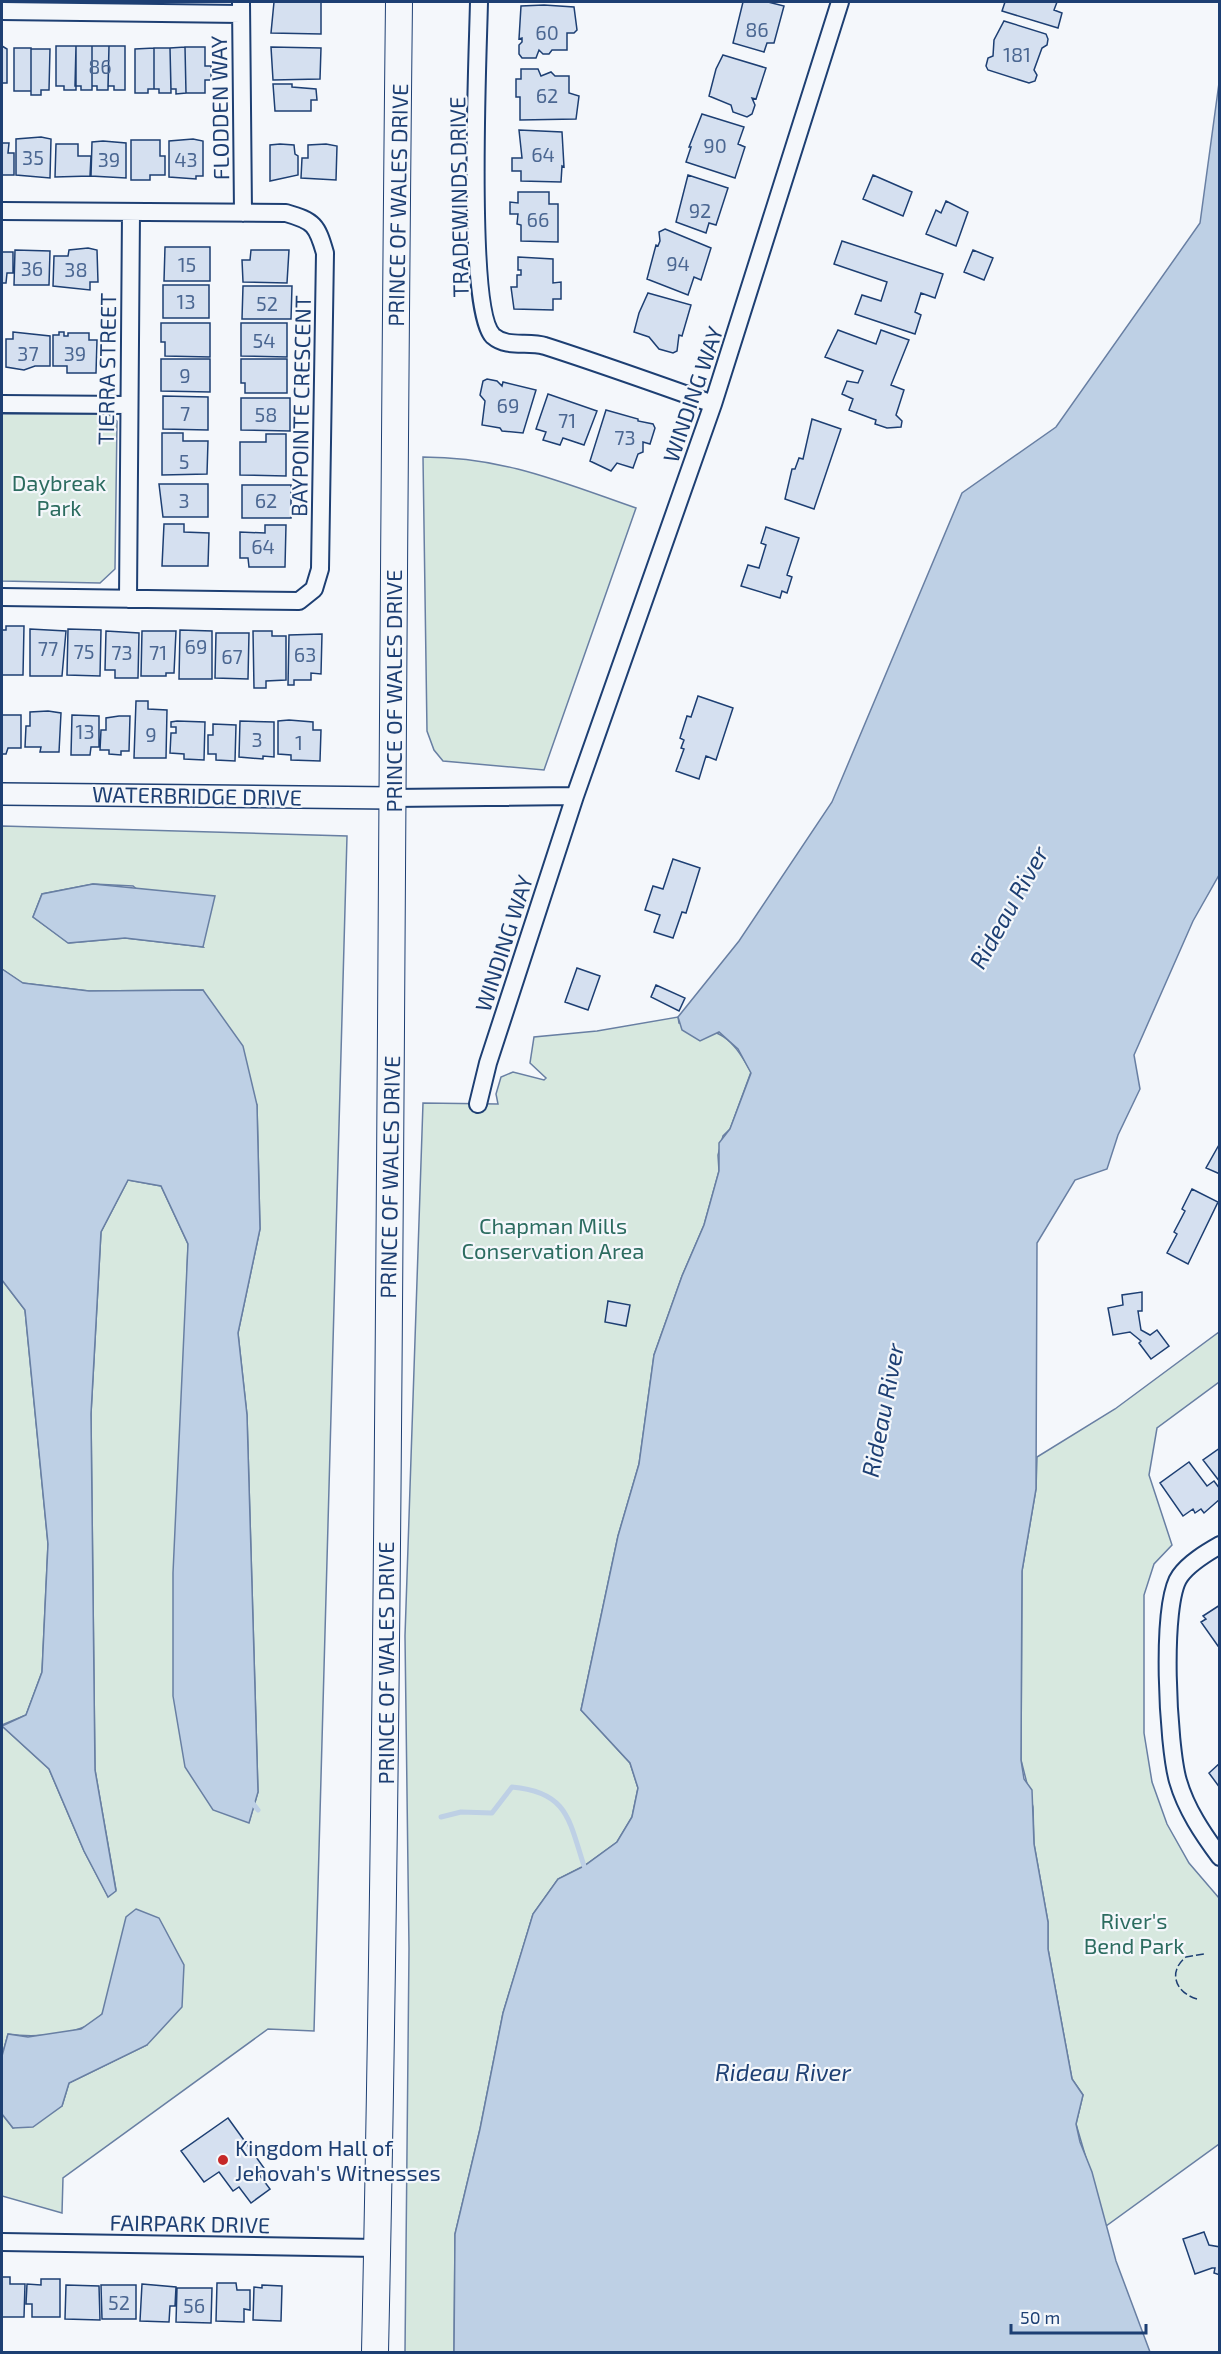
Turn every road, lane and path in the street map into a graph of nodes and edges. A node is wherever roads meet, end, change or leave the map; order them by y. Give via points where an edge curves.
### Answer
1 (399, 2) edge
2 (478, 2) edge
3 (840, 2) edge
4 (241, 8) edge
5 (2, 11) edge
6 (2, 211) edge
7 (131, 212) junction
8 (243, 213) junction
9 (2, 404) edge
10 (713, 404) junction
11 (128, 405) junction
12 (2, 597) edge
13 (128, 599) junction
14 (2, 794) edge
15 (575, 796) junction
16 (392, 798) junction
17 (478, 1104) dead end
18 (1220, 1545) edge
19 (1220, 1857) edge
20 (2, 2242) edge
21 (377, 2248) junction
22 (375, 2352) edge

1 - 16 main road, PRINCE OF WALES DRIVE
2 - 10 street, TRADEWINDS DRIVE via 477,261 485,322 492,335 504,343 542,345
3 - 10 street, WINDING WAY
4 - 5 street
4 - 8 street, FLODDEN WAY
6 - 7 street, BAYPOINTE CRESCENT
7 - 8 street, BAYPOINTE CRESCENT
7 - 11 street, TIERRA STREET
8 - 13 street, BAYPOINTE CRESCENT via 286,213 306,219 318,228 325,253 320,569 314,589 299,601
9 - 11 street
10 - 15 street, WINDING WAY
11 - 13 street, TIERRA STREET
12 - 13 street, BAYPOINTE CRESCENT
14 - 16 street, WATERBRIDGE DRIVE
15 - 16 street
15 - 17 street, WINDING WAY via 488,1062
16 - 21 main road, PRINCE OF WALES DRIVE via 392,1093
18 - 19 street via 1180,1575 1169,1608 1174,1768 1189,1809
20 - 21 street, FAIRPARK DRIVE
21 - 22 main road, PRINCE OF WALES DRIVE

